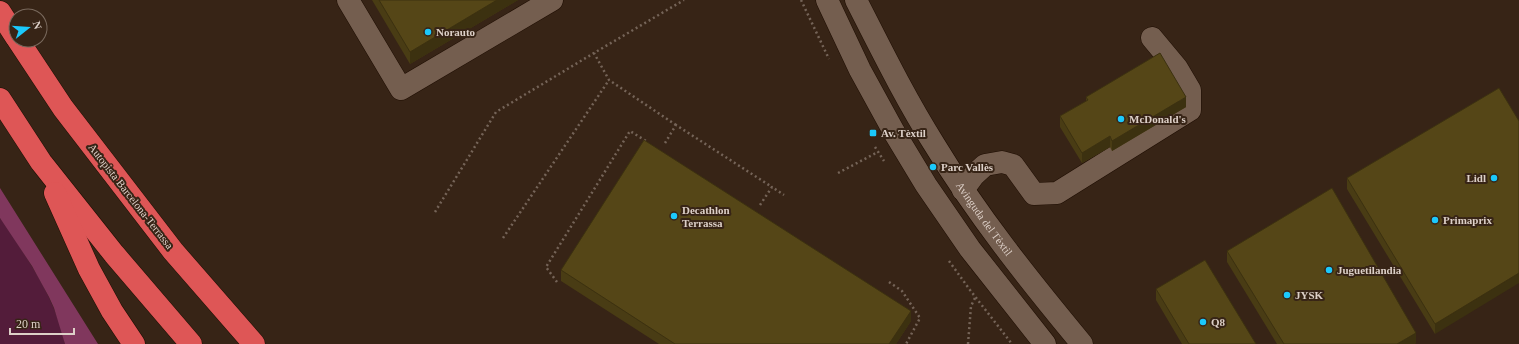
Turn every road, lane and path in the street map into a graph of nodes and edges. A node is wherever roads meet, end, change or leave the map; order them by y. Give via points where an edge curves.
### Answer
1 (348, 0) edge
2 (552, 0) edge
3 (684, 0) edge
4 (827, 0) edge
5 (856, 0) edge
6 (0, 12) edge
7 (8, 24) edge
8 (1152, 38) dead end
9 (23, 48) edge
10 (594, 54) junction
11 (609, 80) junction
12 (0, 99) edge
13 (676, 125) junction
14 (646, 142) edge
15 (665, 143) dead end
16 (41, 162) junction
17 (772, 187) junction
18 (964, 190) junction
19 (784, 195) dead end
20 (760, 205) dead end
21 (434, 212) dead end
22 (503, 238) dead end
23 (557, 282) dead end
24 (889, 282) dead end
25 (978, 292) dead end
26 (134, 344) edge
27 (191, 344) edge
28 (254, 344) edge
29 (906, 344) edge
30 (968, 344) edge
31 (1045, 344) edge
32 (1082, 344) edge

1 - 2 street via 401,90
3 - 10 path
4 - 31 street via 860,70 926,185 970,249
5 - 18 street, Avinguda del Tèxtil via 906,96
6 - 7 highway
8 - 18 street via 1177,68 1190,90 1190,110 1057,193 1034,194 1013,165 1002,162 985,165
9 - 28 highway, Autopista Barcelona-Terrassa via 63,108 173,251
10 - 11 path
10 - 21 path via 496,112
11 - 13 path
11 - 22 path
12 - 16 highway
13 - 15 path
13 - 17 path
14 - 23 path via 630,131 546,267
16 - 26 highway via 89,269
16 - 27 highway via 114,254
17 - 19 path
17 - 20 path
18 - 32 street, Avinguda del Tèxtil
24 - 29 path via 902,291 920,318
25 - 30 path via 971,306

